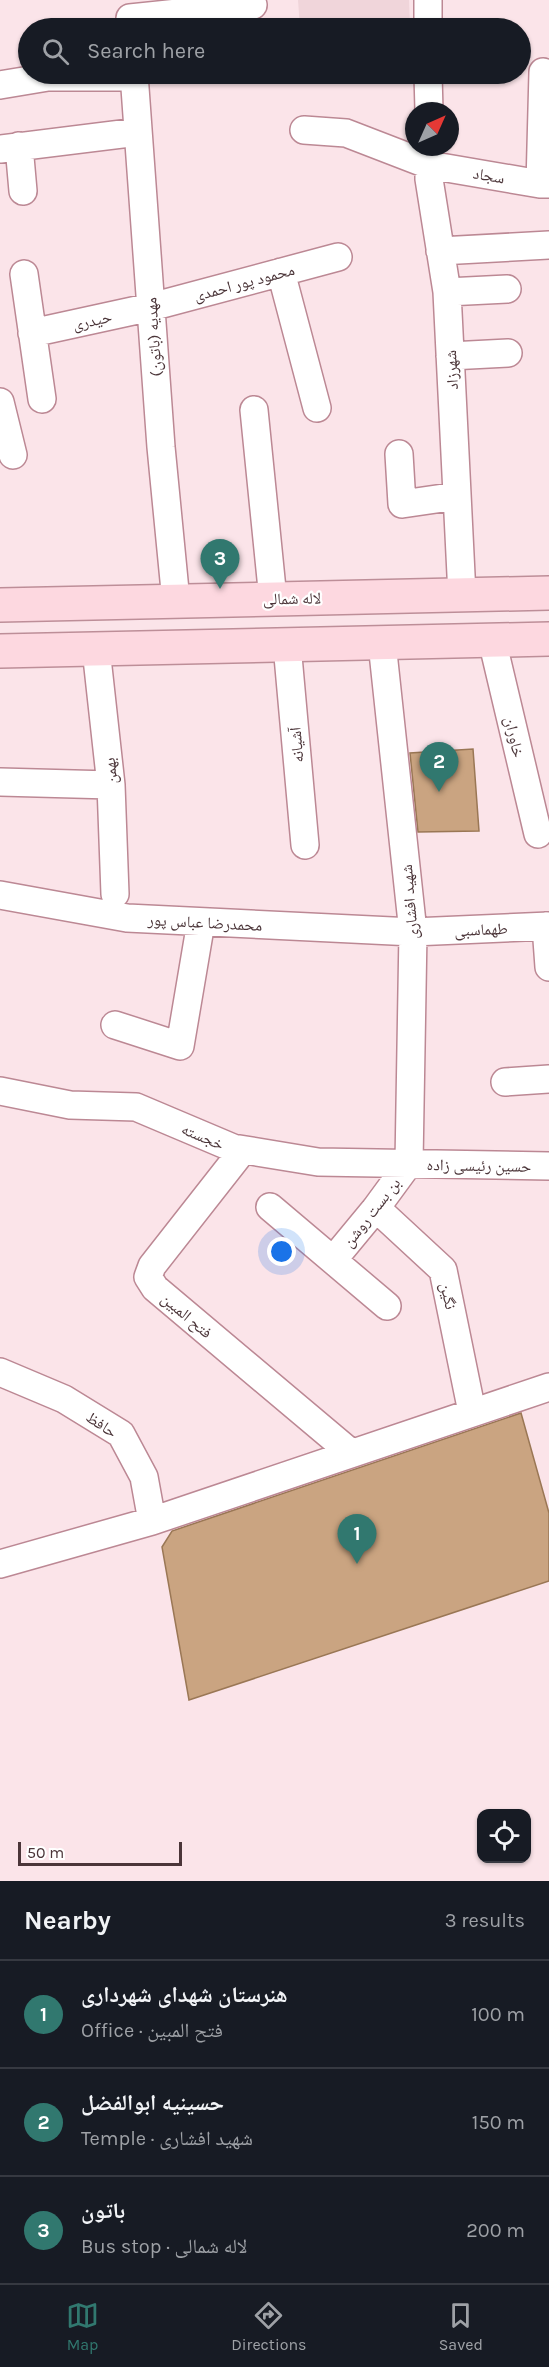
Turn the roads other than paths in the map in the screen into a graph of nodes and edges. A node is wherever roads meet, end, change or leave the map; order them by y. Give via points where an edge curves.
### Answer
1 (428, 0) edge
2 (254, 5) dead end
3 (130, 16) edge
4 (428, 18) edge
5 (537, 72) edge
6 (18, 82) edge
7 (135, 84) edge
8 (428, 84) edge
9 (0, 85) edge
10 (429, 102) edge
11 (304, 130) dead end
12 (138, 132) junction
13 (9, 148) edge
14 (405, 149) edge
15 (429, 156) edge
16 (544, 184) edge
17 (23, 191) dead end
18 (549, 245) edge
19 (440, 251) junction
20 (338, 257) dead end
21 (281, 272) junction
22 (24, 274) dead end
23 (507, 289) dead end
24 (447, 292) junction
25 (151, 307) junction
26 (32, 333) junction
27 (508, 354) dead end
28 (450, 356) junction
29 (42, 399) dead end
30 (0, 402) edge
31 (317, 408) dead end
32 (254, 410) dead end
33 (399, 454) dead end
34 (13, 455) dead end
35 (457, 496) junction
36 (544, 593) edge
37 (462, 595) junction
38 (273, 599) junction
39 (176, 601) junction
40 (0, 605) edge
41 (542, 639) edge
42 (492, 640) junction
43 (382, 643) junction
44 (287, 645) junction
45 (96, 649) junction
46 (0, 651) edge
47 (0, 782) edge
48 (111, 785) junction
49 (538, 834) dead end
50 (305, 845) dead end
51 (115, 894) dead end
52 (0, 895) edge
53 (201, 922) junction
54 (547, 926) edge
55 (413, 932) junction
56 (549, 967) edge
57 (115, 1025) dead end
58 (549, 1079) edge
59 (505, 1082) dead end
60 (0, 1091) edge
61 (243, 1150) junction
62 (409, 1163) junction
63 (549, 1166) edge
64 (270, 1208) dead end
65 (376, 1208) junction
66 (333, 1260) junction
67 (387, 1305) dead end
68 (0, 1372) edge
69 (548, 1395) edge
70 (472, 1412) junction
71 (351, 1453) junction
72 (152, 1521) junction
73 (0, 1564) edge

1 - 4 street
2 - 3 street
5 - 16 street
6 - 9 street
7 - 12 street, مهدیه (باتون)
8 - 10 street
11 - 14 street, سجاد via 346,133
12 - 13 street
12 - 25 street, مهدیه (باتون)
13 - 17 street
15 - 16 street, سجاد
15 - 19 street, شهرزاد
18 - 19 street
19 - 24 street, شهرزاد
20 - 21 street, محمود پور احمدی
21 - 25 street, محمود پور احمدی
21 - 31 street
22 - 26 street
23 - 24 street
24 - 28 street, شهرزاد
25 - 26 street, حیدری
25 - 39 street, مهدیه (باتون)
26 - 29 street
27 - 28 street
28 - 35 street, شهرزاد
30 - 34 street
32 - 38 street
33 - 35 street via 402,504
35 - 37 street, شهرزاد
36 - 37 main road, لاله شمالی
36 - 41 main road
37 - 38 main road, لاله شمالی
38 - 39 main road, لاله شمالی
39 - 40 main road, لاله شمالی
41 - 42 main road
42 - 43 main road
42 - 49 street, خاوران
43 - 44 main road
43 - 55 street, شهید افشاری
44 - 45 main road
44 - 50 street, آشیانه
45 - 46 main road
45 - 48 street, بهمن
47 - 48 street
48 - 51 street, بهمن
52 - 53 street, محمدرضا عباس پور via 127,918
53 - 55 street, محمدرضا عباس پور
53 - 57 street via 180,1046
54 - 55 street, طهماسبی
54 - 56 street
55 - 62 street, شهید افشاری
58 - 59 street
60 - 61 street, خجسته via 70,1105 136,1107
61 - 62 street, خجسته via 318,1162
61 - 71 street, فتح المبین via 152,1266 148,1277 155,1288
62 - 63 street, حسین رئیسی زاده
62 - 65 street, بن بست روشن
64 - 66 street, بن بست روشن
65 - 66 street, بن بست روشن
65 - 70 street, نگین via 443,1270
66 - 67 street, بن بست روشن
68 - 72 street, حافظ via 64,1399 121,1434 144,1477
69 - 70 street
70 - 71 street
71 - 72 street
72 - 73 street

